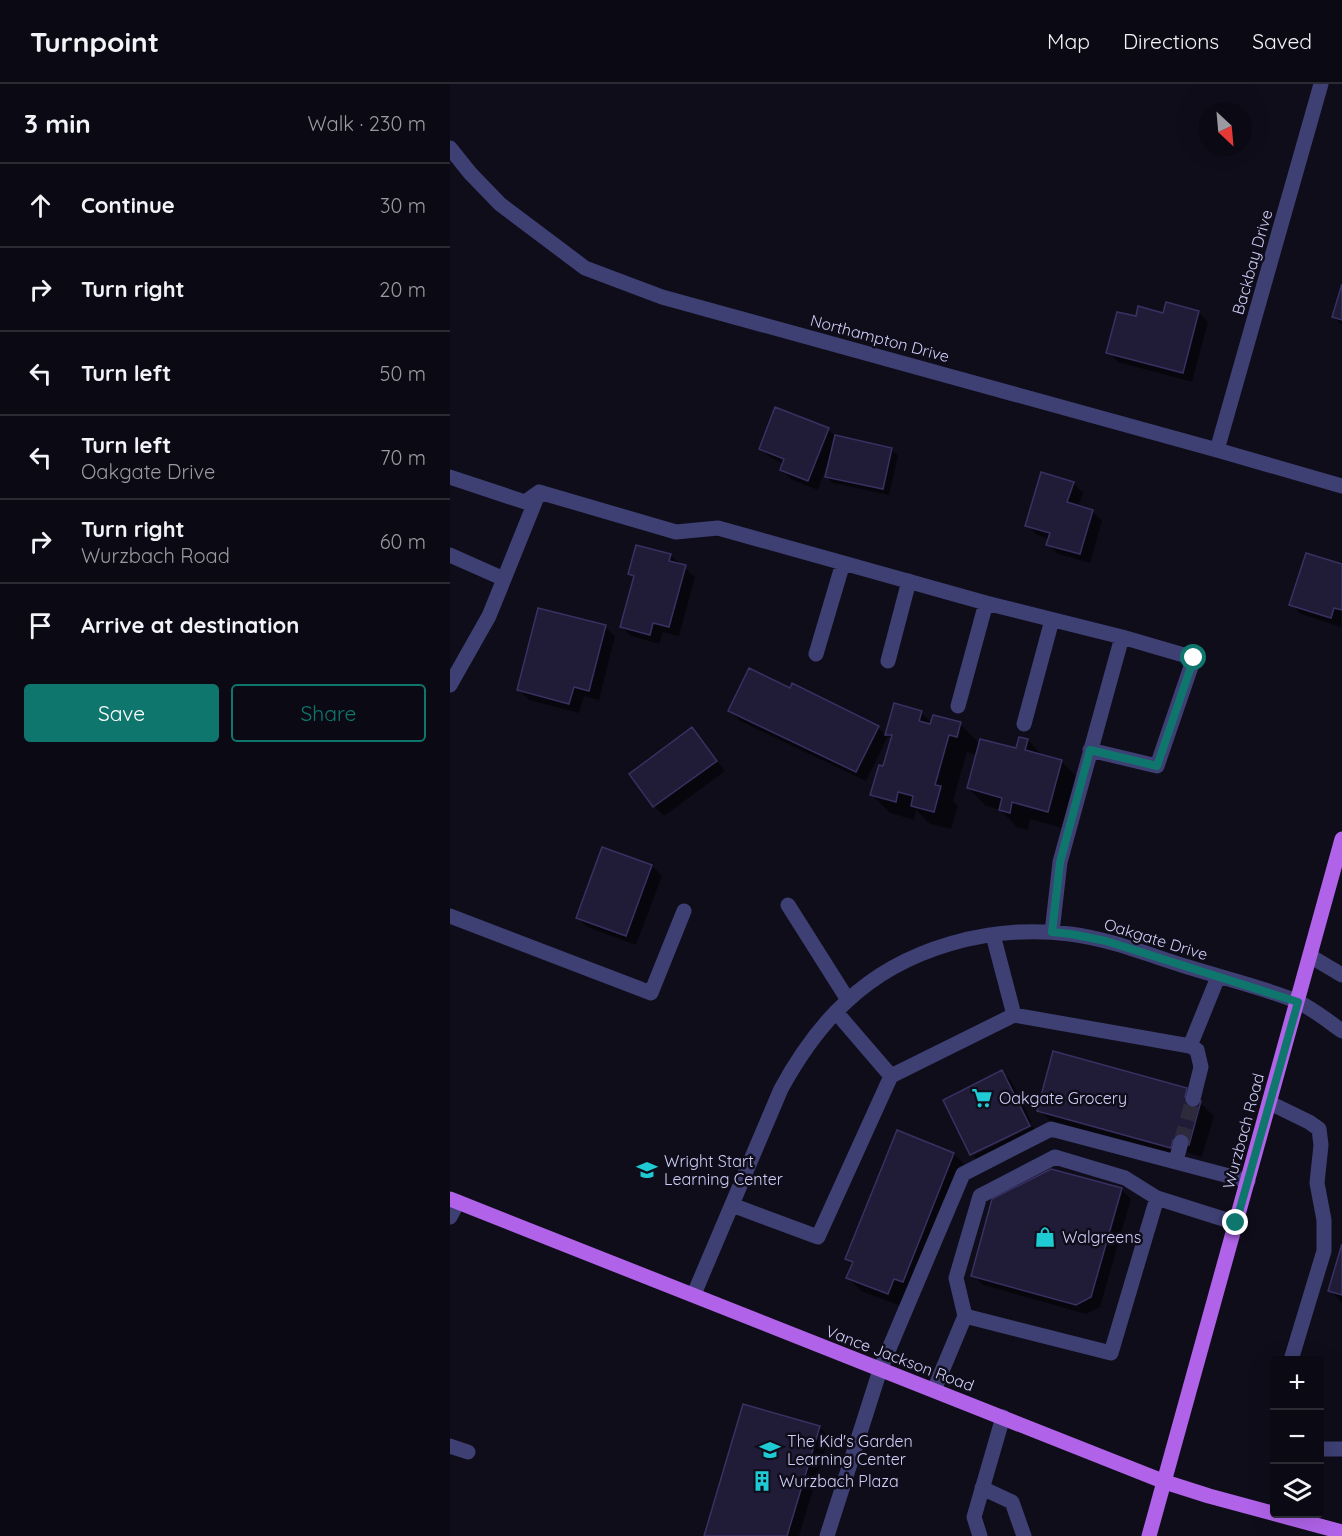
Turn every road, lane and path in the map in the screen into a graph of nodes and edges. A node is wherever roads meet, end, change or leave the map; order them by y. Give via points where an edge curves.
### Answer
1 (1321, 84) edge
2 (450, 148) edge
3 (1217, 450) junction
4 (450, 477) edge
5 (1342, 486) edge
6 (539, 492) junction
7 (450, 555) edge
8 (843, 563) junction
9 (504, 579) junction
10 (909, 581) junction
11 (986, 603) junction
12 (1052, 620) junction
13 (1122, 637) junction
14 (816, 654) dead end
15 (888, 661) dead end
16 (450, 685) edge
17 (958, 706) dead end
18 (1024, 724) dead end
19 (1090, 750) junction
20 (1342, 839) edge
21 (788, 905) dead end
22 (684, 911) dead end
23 (450, 916) edge
24 (1052, 932) junction
25 (993, 934) junction
26 (1310, 956) junction
27 (1342, 975) edge
28 (1218, 977) junction
29 (848, 1000) junction
30 (1298, 1002) junction
31 (836, 1012) junction
32 (1014, 1016) junction
33 (1342, 1031) edge
34 (1191, 1046) junction
35 (891, 1076) junction
36 (1193, 1099) tunnel mouth
37 (1270, 1103) junction
38 (1181, 1142) tunnel mouth
39 (1176, 1161) junction
40 (1248, 1180) junction
41 (1157, 1198) junction
42 (454, 1201) edge
43 (732, 1204) junction
44 (450, 1217) edge
45 (1236, 1223) junction
46 (693, 1294) junction
47 (965, 1316) junction
48 (1292, 1356) edge
49 (880, 1370) junction
50 (934, 1390) junction
51 (1003, 1418) junction
52 (450, 1446) edge
53 (1324, 1449) edge
54 (1342, 1449) edge
55 (468, 1452) dead end
56 (1165, 1482) junction
57 (982, 1488) junction
58 (1323, 1532) edge
59 (1342, 1532) edge
60 (827, 1536) edge
61 (980, 1536) edge
62 (1024, 1536) edge
63 (1149, 1536) edge

1 - 3 street, Backbay Drive
2 - 3 street, Northampton Drive via 500,204 585,268 662,297
3 - 5 street, Northampton Drive
4 - 6 street via 525,502
6 - 8 street via 676,532 718,528
6 - 9 street
7 - 9 street
8 - 10 street
8 - 14 street
9 - 16 street
10 - 11 street
10 - 15 street
11 - 12 street
11 - 17 street
12 - 13 street
12 - 18 street
13 - 19 street
13 - 19 street via 1194,658 1157,766
19 - 24 street via 1060,862
20 - 26 main road, Wurzbach Road
21 - 29 street
22 - 23 street via 651,993
24 - 25 street, Oakgate Drive
24 - 28 street, Oakgate Drive via 1106,941
25 - 29 street, Oakgate Drive via 927,952 884,974
25 - 32 street
26 - 27 street
26 - 30 main road, Wurzbach Road
28 - 30 street, Oakgate Drive
28 - 34 street
29 - 31 street, Oakgate Drive
30 - 33 street, Oakgate Drive
30 - 37 main road, Wurzbach Road
31 - 35 street
31 - 43 street, Oakgate Drive via 812,1039 781,1089
32 - 34 street
32 - 35 street
34 - 36 street via 1197,1050 1201,1067
35 - 43 street via 818,1237
37 - 40 main road, Wurzbach Road
37 - 48 street via 1319,1129 1321,1145 1317,1183 1324,1220 1324,1251
38 - 39 street
39 - 40 street
39 - 49 street via 1051,1129 963,1174
40 - 45 main road, Wurzbach Road
41 - 45 street
41 - 47 street via 1111,1353
41 - 47 street via 1125,1178 1055,1157 980,1196 956,1278
42 - 44 street
42 - 46 main road, Vance Jackson Road
43 - 46 street, Oakgate Drive
45 - 56 main road, Wurzbach Road
46 - 49 main road, Vance Jackson Road
47 - 50 street
49 - 50 main road, Vance Jackson Road
49 - 60 street
50 - 51 main road, Vance Jackson Road
51 - 56 main road, Vance Jackson Road
51 - 57 street
52 - 55 street
53 - 54 street
56 - 58 main road, Vance Jackson Road
56 - 63 main road, Wurzbach Road
57 - 61 street via 974,1517
57 - 62 street via 1012,1502
58 - 59 main road, Vance Jackson Road

